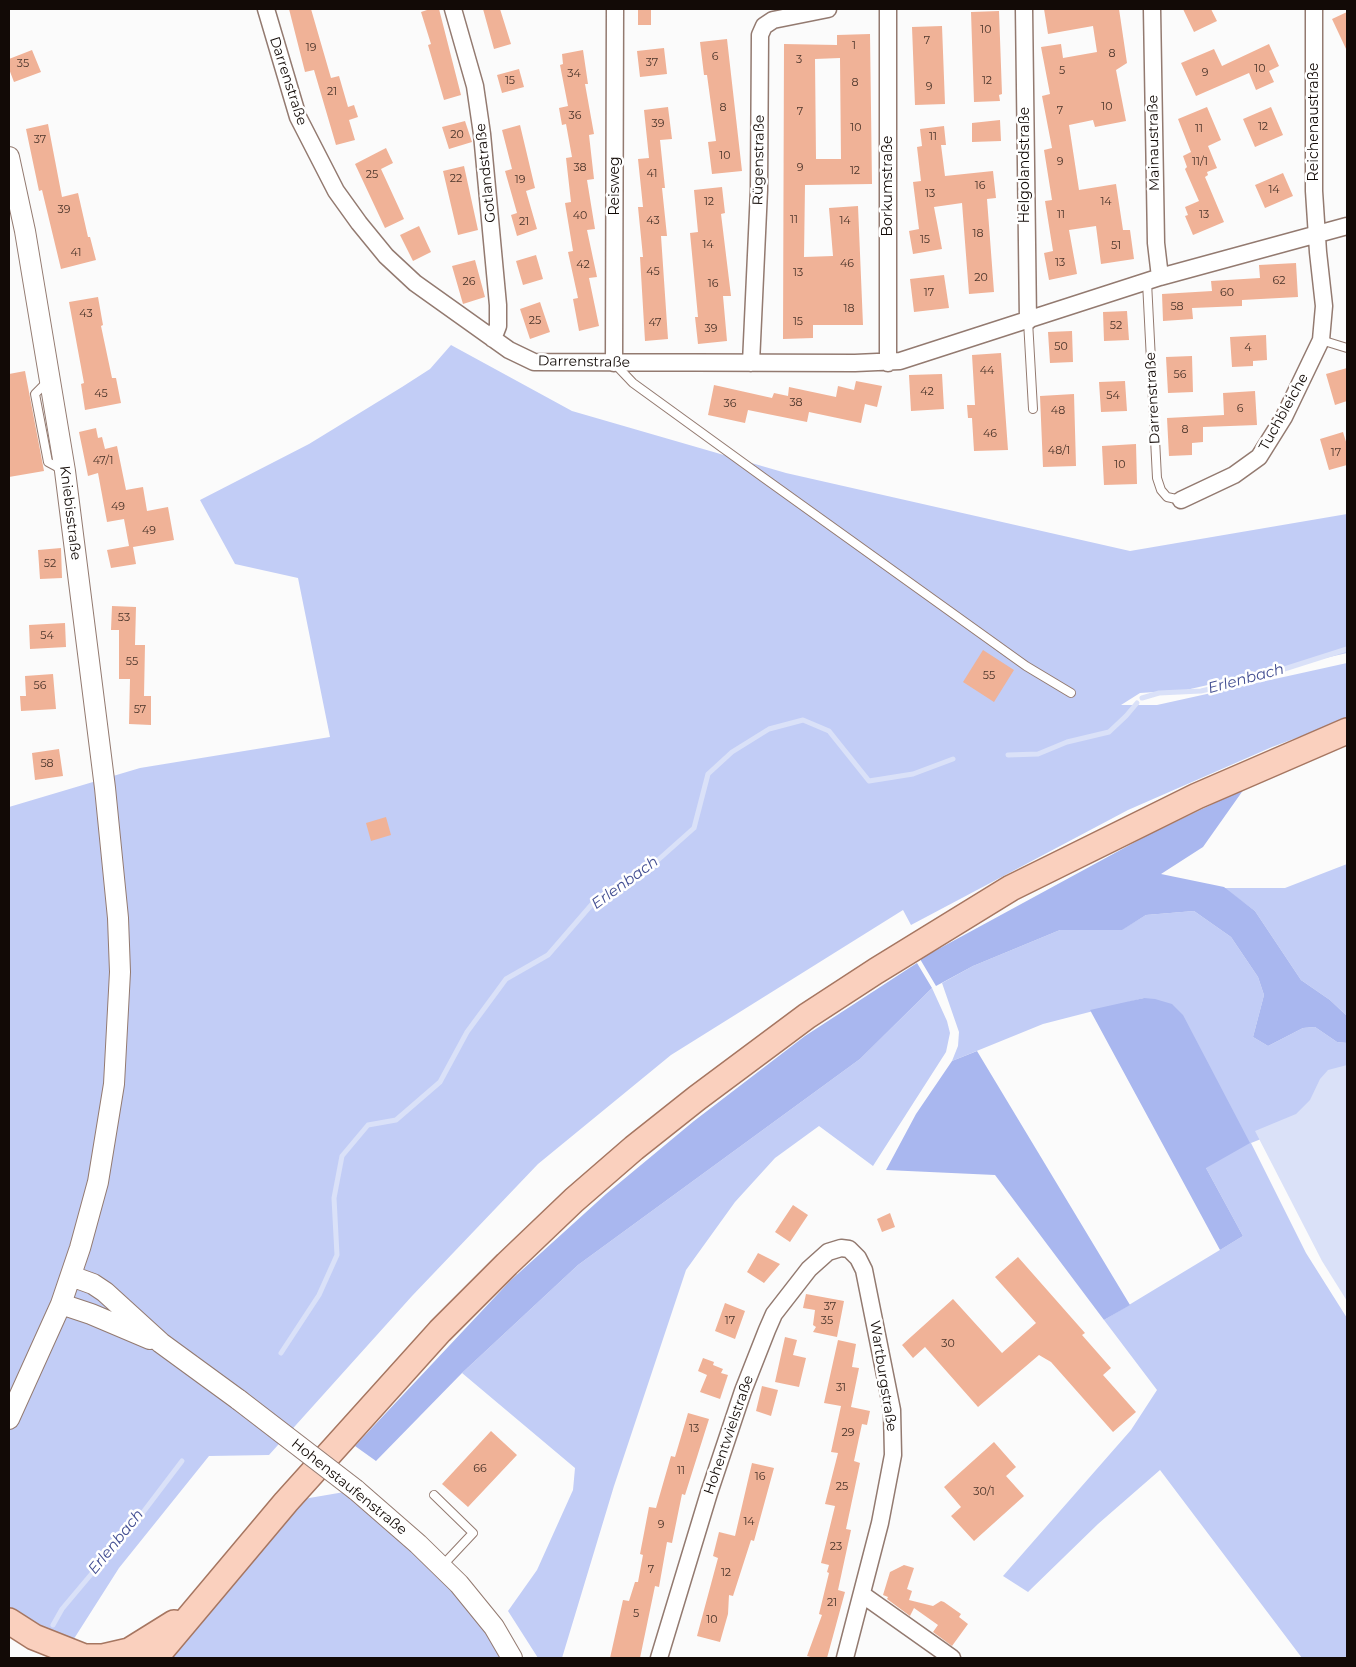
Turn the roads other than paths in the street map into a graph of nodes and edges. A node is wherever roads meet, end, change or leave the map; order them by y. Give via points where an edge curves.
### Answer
1 (266, 9) edge
2 (453, 9) edge
3 (615, 9) edge
4 (828, 9) edge
5 (888, 9) edge
6 (1024, 9) edge
7 (1152, 9) edge
8 (1314, 9) edge
9 (9, 157) edge
10 (1347, 226) edge
11 (1316, 234) junction
12 (1153, 279) junction
13 (1028, 321) junction
14 (493, 339) junction
15 (1321, 340) junction
16 (1347, 348) edge
17 (614, 363) junction
18 (752, 363) junction
19 (888, 363) junction
20 (1033, 409) dead end
21 (1181, 500) joint
22 (1071, 693) dead end
23 (1347, 731) edge
24 (849, 1250) joint
25 (71, 1276) junction
26 (61, 1304) junction
27 (160, 1343) junction
28 (9, 1419) edge
29 (434, 1495) dead end
30 (442, 1566) junction
31 (863, 1595) junction
32 (202, 1601) junction
33 (9, 1621) edge
34 (34, 1637) junction
35 (87, 1657) edge
36 (55, 1658) edge
37 (155, 1658) edge
38 (512, 1658) edge
39 (659, 1658) edge
40 (845, 1658) edge
41 (952, 1658) edge

1 - 14 street, Darrenstraße via 298,117 336,191 401,271
2 - 14 street, Gotlandstraße via 475,86 486,164 498,305 498,326
3 - 17 street, Reisweg
4 - 18 street, Rügenstraße via 773,20 764,26 760,35 759,182
5 - 19 street, Borkumstraße
6 - 13 street, Helgolandstraße
7 - 12 street, Mainaustraße via 1156,243
8 - 11 street, Reichenaustraße
9 - 25 street, Kniebisstraße via 25,231 65,471 114,872 120,972 114,1084 98,1182
10 - 11 street, Darrenstraße
11 - 12 street, Darrenstraße
11 - 15 street, Tuchbleiche via 1324,306
12 - 13 street, Darrenstraße
12 - 21 lane, Darrenstraße via 1158,478 1167,497
13 - 19 street, Darrenstraße via 914,358
13 - 20 lane
14 - 17 street, Darrenstraße via 534,362
15 - 16 lane
15 - 21 street, Tuchbleiche via 1284,417 1259,457 1228,478
17 - 18 street, Darrenstraße
17 - 22 lane via 633,383 764,478 1026,666
18 - 19 street, Darrenstraße
23 - 32 main road via 1197,796 1011,888 876,971 751,1056 634,1148 473,1297 353,1426
24 - 31 street, Wartburgstraße via 858,1258 866,1277 893,1429 888,1487
24 - 39 street, Hohentwielstraße via 835,1248 821,1256 774,1314 745,1384
25 - 26 street, Kniebisstraße
25 - 27 street, Hohenstaufenstraße via 105,1292
26 - 27 street, Hohenstaufenstraße
26 - 28 street, Kniebisstraße
27 - 30 street, Hohenstaufenstraße, bridge via 356,1490
29 - 30 lane via 474,1533
30 - 38 street, Hohenstaufenstraße via 494,1627
31 - 40 street, Wartburgstraße
31 - 41 street
32 - 35 main road via 172,1625 129,1651
32 - 37 main road
33 - 34 main road
34 - 35 main road
34 - 36 main road

